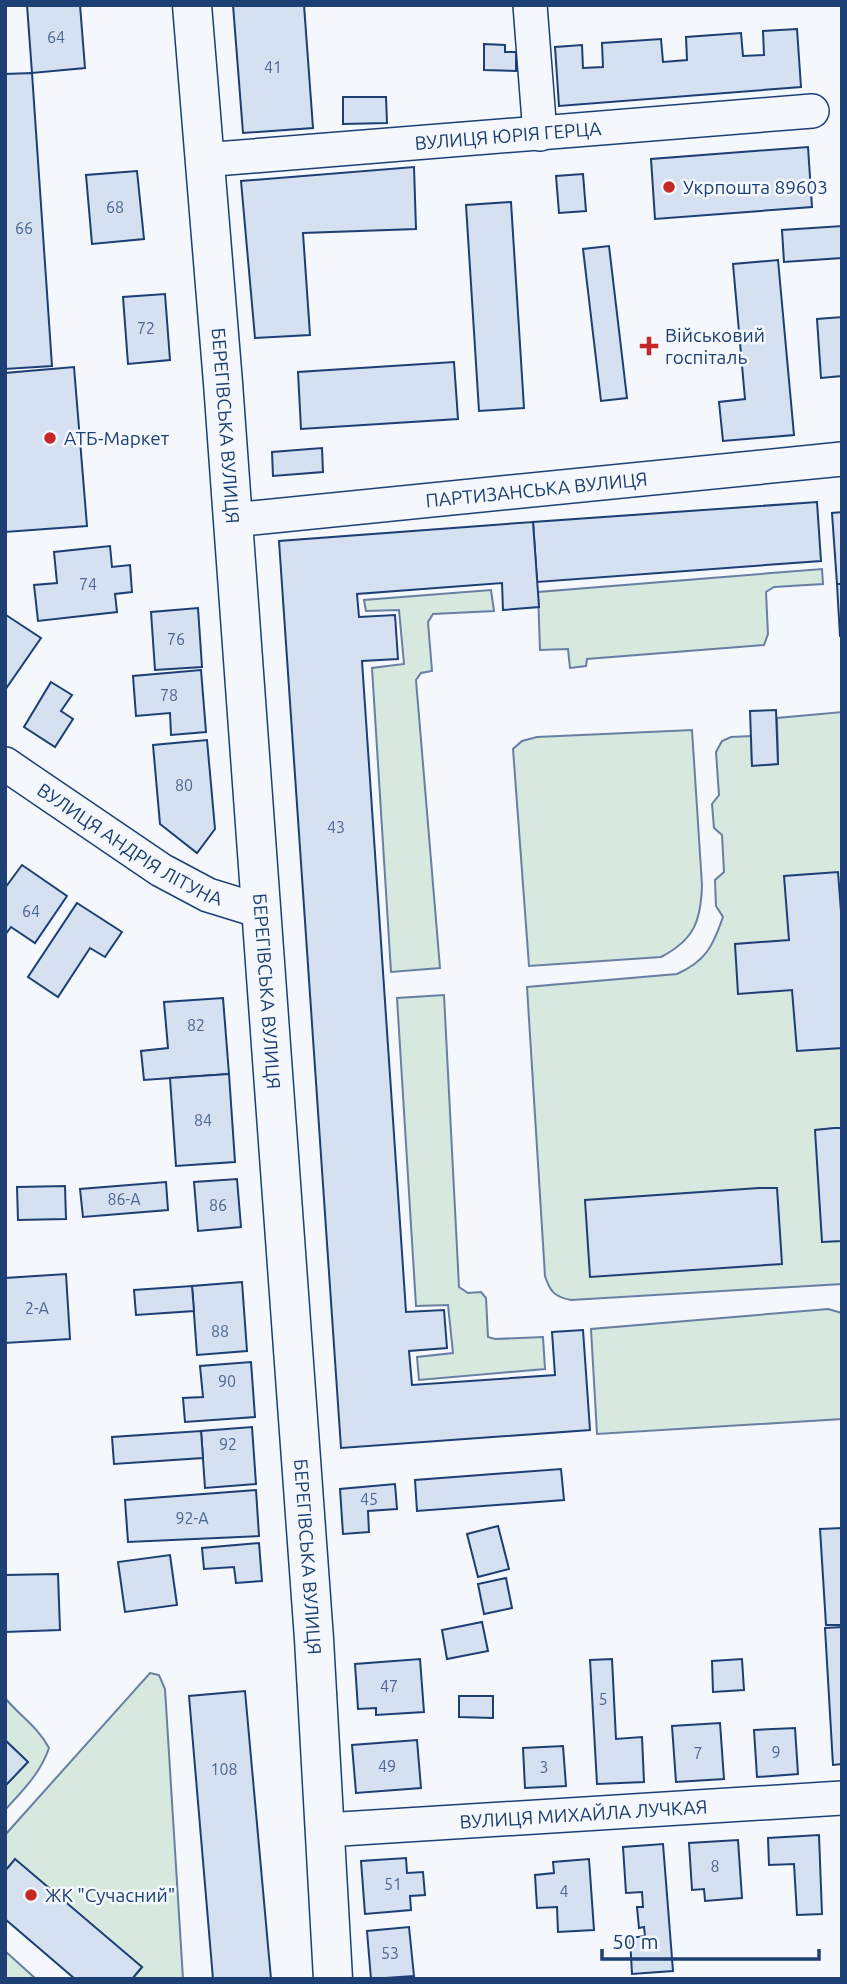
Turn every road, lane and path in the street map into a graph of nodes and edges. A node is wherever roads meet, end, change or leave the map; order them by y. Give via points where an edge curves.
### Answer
1 (192, 5) edge
2 (530, 5) edge
3 (812, 111) dead end
4 (540, 134) junction
5 (203, 160) junction
6 (842, 459) edge
7 (232, 520) junction
8 (5, 764) edge
9 (260, 911) junction
10 (842, 1798) edge
11 (325, 1830) junction
12 (333, 1979) edge

1 - 5 main road, БЕРЕГІВСЬКА ВУЛИЦЯ
2 - 4 street
3 - 4 street, ВУЛИЦЯ ЮРІЯ ГЕРЦА
4 - 5 street, ВУЛИЦЯ ЮРІЯ ГЕРЦА
5 - 7 main road, БЕРЕГІВСЬКА ВУЛИЦЯ
6 - 7 street, ПАРТИЗАНСЬКА ВУЛИЦЯ
7 - 9 main road, БЕРЕГІВСЬКА ВУЛИЦЯ
8 - 9 street, ВУЛИЦЯ АНДРІЯ ЛІТУНА via 161,870 208,895
9 - 11 main road, БЕРЕГІВСЬКА ВУЛИЦЯ
10 - 11 street, ВУЛИЦЯ МИХАЙЛА ЛУЧКАЯ
11 - 12 main road, БЕРЕГІВСЬКА ВУЛИЦЯ

